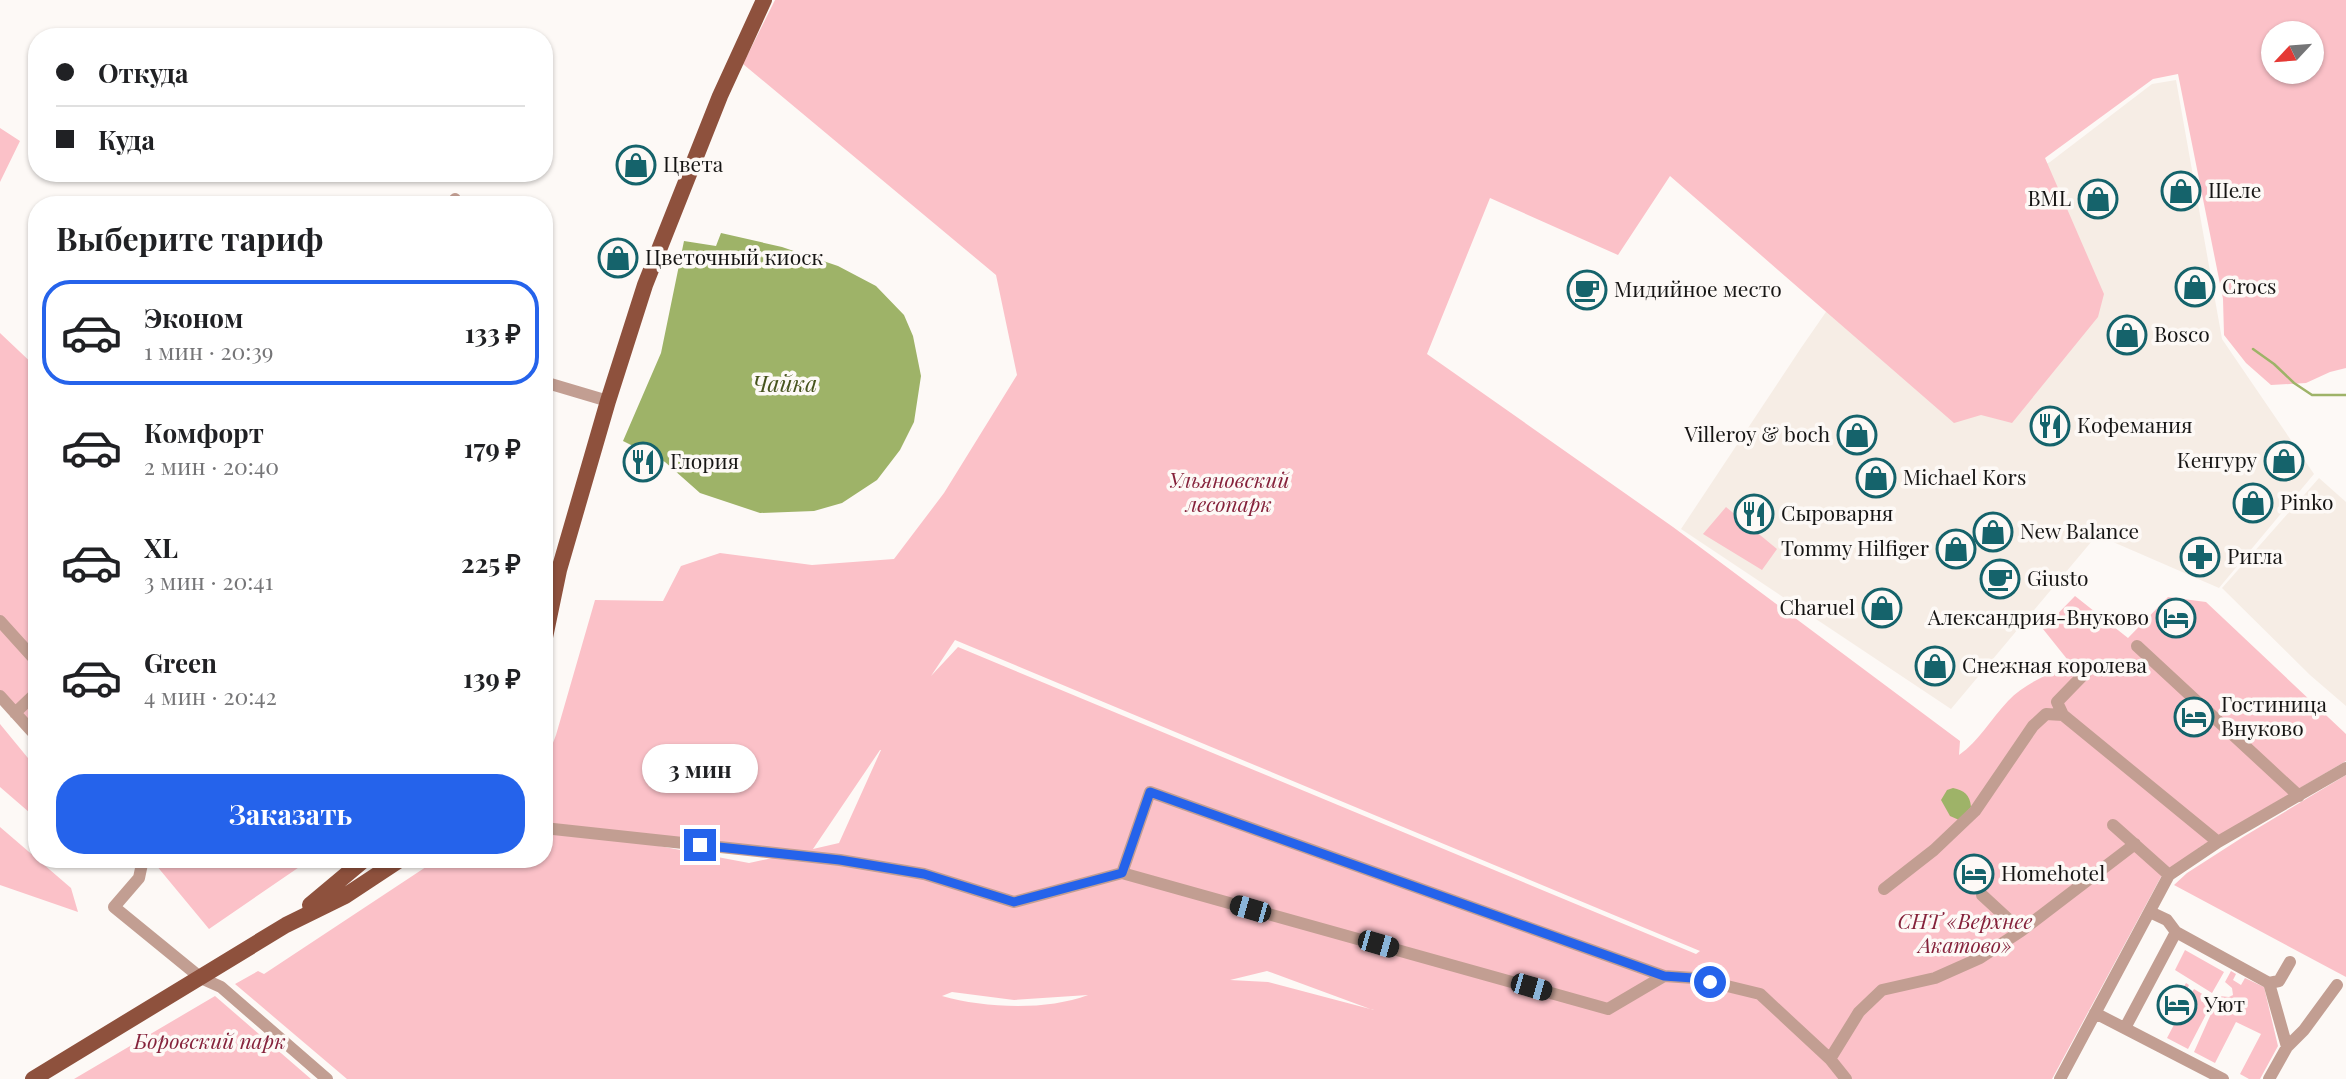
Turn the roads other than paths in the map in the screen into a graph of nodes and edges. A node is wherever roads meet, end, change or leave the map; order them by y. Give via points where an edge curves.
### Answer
1 (764, 0) edge
2 (553, 385) edge
3 (608, 401) junction
4 (559, 570) junction
5 (553, 584) edge
6 (553, 599) edge
7 (0, 621) edge
8 (2137, 646) dead end
9 (28, 652) edge
10 (2089, 669) dead end
11 (0, 696) edge
12 (28, 701) edge
13 (15, 713) junction
14 (2063, 715) junction
15 (28, 727) edge
16 (2346, 768) edge
17 (2299, 796) junction
18 (2113, 825) dead end
19 (553, 829) edge
20 (2218, 842) junction
21 (2135, 844) junction
22 (141, 868) edge
23 (354, 868) edge
24 (387, 868) edge
25 (1122, 873) junction
26 (2169, 875) junction
27 (1884, 889) dead end
28 (1982, 895) dead end
29 (2150, 912) junction
30 (286, 925) junction
31 (2021, 932) junction
32 (2175, 932) junction
33 (2290, 962) dead end
34 (1664, 976) junction
35 (201, 978) junction
36 (2269, 983) junction
37 (2337, 985) dead end
38 (2095, 1013) junction
39 (2125, 1028) junction
40 (2287, 1047) junction
41 (1830, 1059) junction
42 (33, 1079) edge
43 (327, 1079) edge
44 (1846, 1079) edge
45 (2060, 1079) edge
46 (2223, 1079) edge
47 (2269, 1079) edge

1 - 3 main road via 720,96 645,285
2 - 3 street
3 - 4 main road
4 - 5 main road
4 - 6 main road
7 - 9 street
8 - 17 street
10 - 14 street via 2057,702
11 - 13 street
12 - 13 street
13 - 15 street
14 - 20 street
14 - 27 street via 2046,714 2033,726 1975,811
16 - 17 street
17 - 20 street
18 - 21 street
19 - 25 street via 840,860 924,874 1014,902
20 - 26 street
21 - 26 street
21 - 31 street
22 - 35 street via 139,878 114,907
23 - 30 main road
24 - 30 main road via 345,896
25 - 34 street via 1608,1009
25 - 34 street via 1150,792
26 - 29 street
28 - 31 street
29 - 32 street via 2167,919
29 - 38 street
30 - 35 main road
31 - 41 street via 1980,958 1935,978 1882,990 1859,1012
32 - 36 street
32 - 39 street
33 - 36 street via 2279,981
34 - 41 street via 1694,978 1760,994
35 - 42 main road
35 - 43 street via 221,987
36 - 40 street
37 - 40 street
38 - 39 street
38 - 45 street
39 - 46 street
40 - 47 street
41 - 44 street

